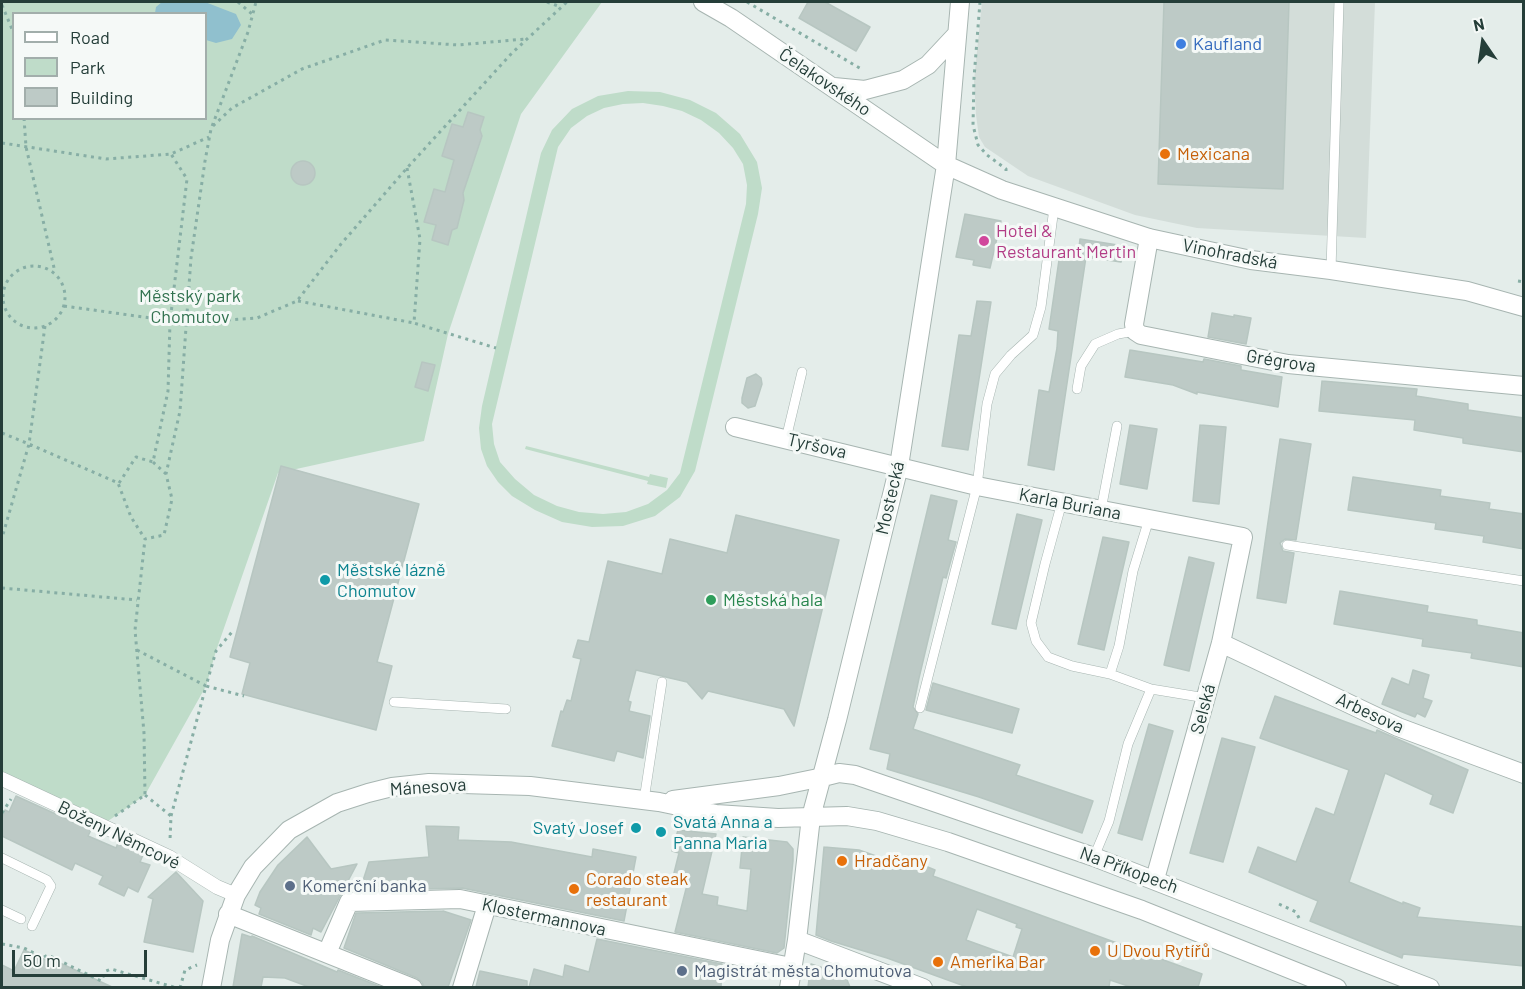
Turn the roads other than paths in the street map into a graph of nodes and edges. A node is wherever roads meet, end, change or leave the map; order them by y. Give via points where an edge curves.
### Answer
1 (703, 2) edge
2 (960, 2) edge
3 (1339, 2) edge
4 (957, 34) junction
5 (833, 87) junction
6 (946, 165) junction
7 (1054, 208) junction
8 (1149, 238) junction
9 (1331, 270) junction
10 (1524, 307) edge
11 (1135, 331) junction
12 (802, 372) dead end
13 (1524, 386) edge
14 (1077, 388) dead end
15 (1117, 426) dead end
16 (735, 427) dead end
17 (786, 439) junction
18 (898, 466) junction
19 (977, 486) junction
20 (1062, 502) junction
21 (1101, 510) junction
22 (1149, 519) junction
23 (1243, 537) joint
24 (1287, 545) dead end
25 (1524, 581) edge
26 (1221, 643) junction
27 (1110, 674) junction
28 (662, 682) dead end
29 (1151, 689) junction
30 (1206, 698) junction
31 (394, 702) dead end
32 (920, 708) dead end
33 (506, 709) dead end
34 (1524, 774) edge
35 (823, 777) junction
36 (2, 779) edge
37 (652, 801) junction
38 (811, 817) junction
39 (1094, 857) junction
40 (2, 858) edge
41 (1155, 879) junction
42 (236, 895) junction
43 (487, 905) junction
44 (2, 910) edge
45 (228, 914) junction
46 (21, 919) dead end
47 (32, 926) dead end
48 (797, 940) junction
49 (327, 953) junction
50 (791, 967) junction
51 (211, 987) edge
52 (413, 987) edge
53 (462, 987) edge
54 (789, 987) edge
55 (923, 987) edge
56 (1337, 987) edge
57 (1430, 987) edge

1 - 5 street, Čelakovského
2 - 4 street, Mostecká
3 - 9 lane
4 - 5 street via 928,65 903,80 866,90
4 - 6 street, Mostecká
5 - 6 street, Čelakovského
6 - 7 street, Vinohradská
6 - 18 street, Mostecká
7 - 8 street, Vinohradská
7 - 19 lane via 1041,307 1033,335 995,374 987,404
8 - 9 street, Vinohradská via 1251,260
8 - 11 street
9 - 10 street, Vinohradská via 1467,291
11 - 13 street, Grégrova via 1288,364
11 - 14 lane via 1095,344 1081,366
12 - 17 lane
15 - 21 lane
16 - 17 street, Tyršova
17 - 18 street, Tyršova
18 - 19 street, Karla Buriana
18 - 35 street, Mostecká
19 - 20 street, Karla Buriana
19 - 32 lane
20 - 21 street, Karla Buriana
20 - 27 lane via 1031,623 1036,642 1048,657
21 - 22 street, Karla Buriana
22 - 23 street, Karla Buriana
22 - 27 lane via 1132,571
23 - 26 street, Selská
24 - 25 lane
26 - 30 street, Selská
26 - 34 street, Arbesova via 1398,727
27 - 29 lane
28 - 37 lane
29 - 30 lane
29 - 39 lane via 1128,744 1109,821
30 - 41 street, Selská
31 - 33 lane
35 - 37 street, Mánesova
35 - 38 street, Mostecká
35 - 39 street, Na Příkopech via 855,775
36 - 42 street, Boženy Němcové via 169,857
37 - 38 street, Mánesova via 716,814
37 - 42 street, Mánesova via 530,786 429,783 392,787 337,803 290,830 253,867
38 - 48 street, Mostecká
38 - 56 street, Na Příkopech via 847,816 877,821 948,842 1142,910
39 - 41 street, Na Příkopech
40 - 47 lane via 47,880 51,886
41 - 57 street, Na Příkopech
42 - 45 street, Mánesova
43 - 49 street, Klostermannova via 460,899 349,902
43 - 50 street, Klostermannova
43 - 53 street
44 - 46 lane
45 - 49 street
45 - 51 street, Mánesova
48 - 50 street, Mostecká
48 - 55 street
49 - 52 street
50 - 54 street, Mostecká

